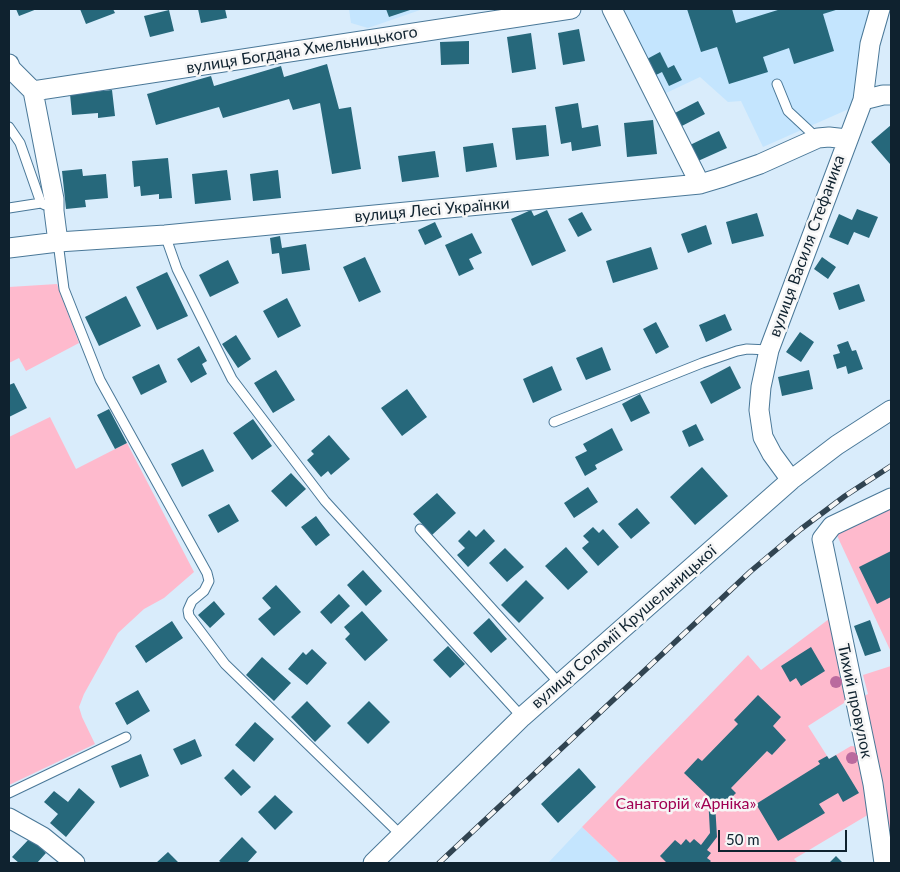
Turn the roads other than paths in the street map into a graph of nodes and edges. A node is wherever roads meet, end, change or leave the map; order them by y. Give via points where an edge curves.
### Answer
1 (571, 9) edge
2 (612, 9) edge
3 (880, 9) edge
4 (9, 68) edge
5 (777, 84) dead end
6 (33, 91) junction
7 (891, 95) edge
8 (862, 100) junction
9 (9, 127) edge
10 (818, 138) junction
11 (847, 139) junction
12 (700, 184) junction
13 (48, 207) junction
14 (9, 208) edge
15 (165, 235) junction
16 (58, 242) junction
17 (9, 248) edge
18 (769, 350) junction
19 (891, 410) edge
20 (554, 422) dead end
21 (791, 480) junction
22 (891, 498) edge
23 (420, 529) dead end
24 (560, 684) junction
25 (522, 718) junction
26 (126, 737) dead end
27 (9, 793) edge
28 (9, 818) edge
29 (401, 835) junction
30 (75, 863) edge
31 (373, 863) edge
32 (884, 863) edge

1 - 6 street, вулиця Богдана Хмельницького
2 - 12 street
3 - 8 street, вулиця Василя Стефаника via 870,44
4 - 6 street
5 - 10 lane via 788,111
6 - 13 street via 54,199
7 - 8 street
8 - 11 street, вулиця Василя Стефаника
9 - 13 lane via 20,143
10 - 11 street, вулиця Лесі Українки
10 - 12 street, вулиця Лесі Українки via 760,164
11 - 18 street, вулиця Василя Стефаника
12 - 15 street, вулиця Лесі Українки
13 - 14 lane
13 - 16 street
15 - 16 street, вулиця Лесі Українки
15 - 25 lane via 177,270 232,379 325,501
16 - 17 street, вулиця Лесі Українки
16 - 29 lane via 64,290 100,380 207,573 204,591 192,601 189,616 224,664
18 - 20 lane via 747,349 728,354
18 - 21 street, вулиця Василя Стефаника via 759,410 764,438
19 - 21 street, вулиця Соломії Крушельницької
21 - 24 street, вулиця Соломії Крушельницької
22 - 32 street, Тихий провулок via 832,526 822,539 873,784
23 - 24 lane
24 - 25 street, вулиця Соломії Крушельницької
25 - 29 street, вулиця Соломії Крушельницької
26 - 27 lane
28 - 30 street via 44,837
29 - 31 street, вулиця Соломії Крушельницької

